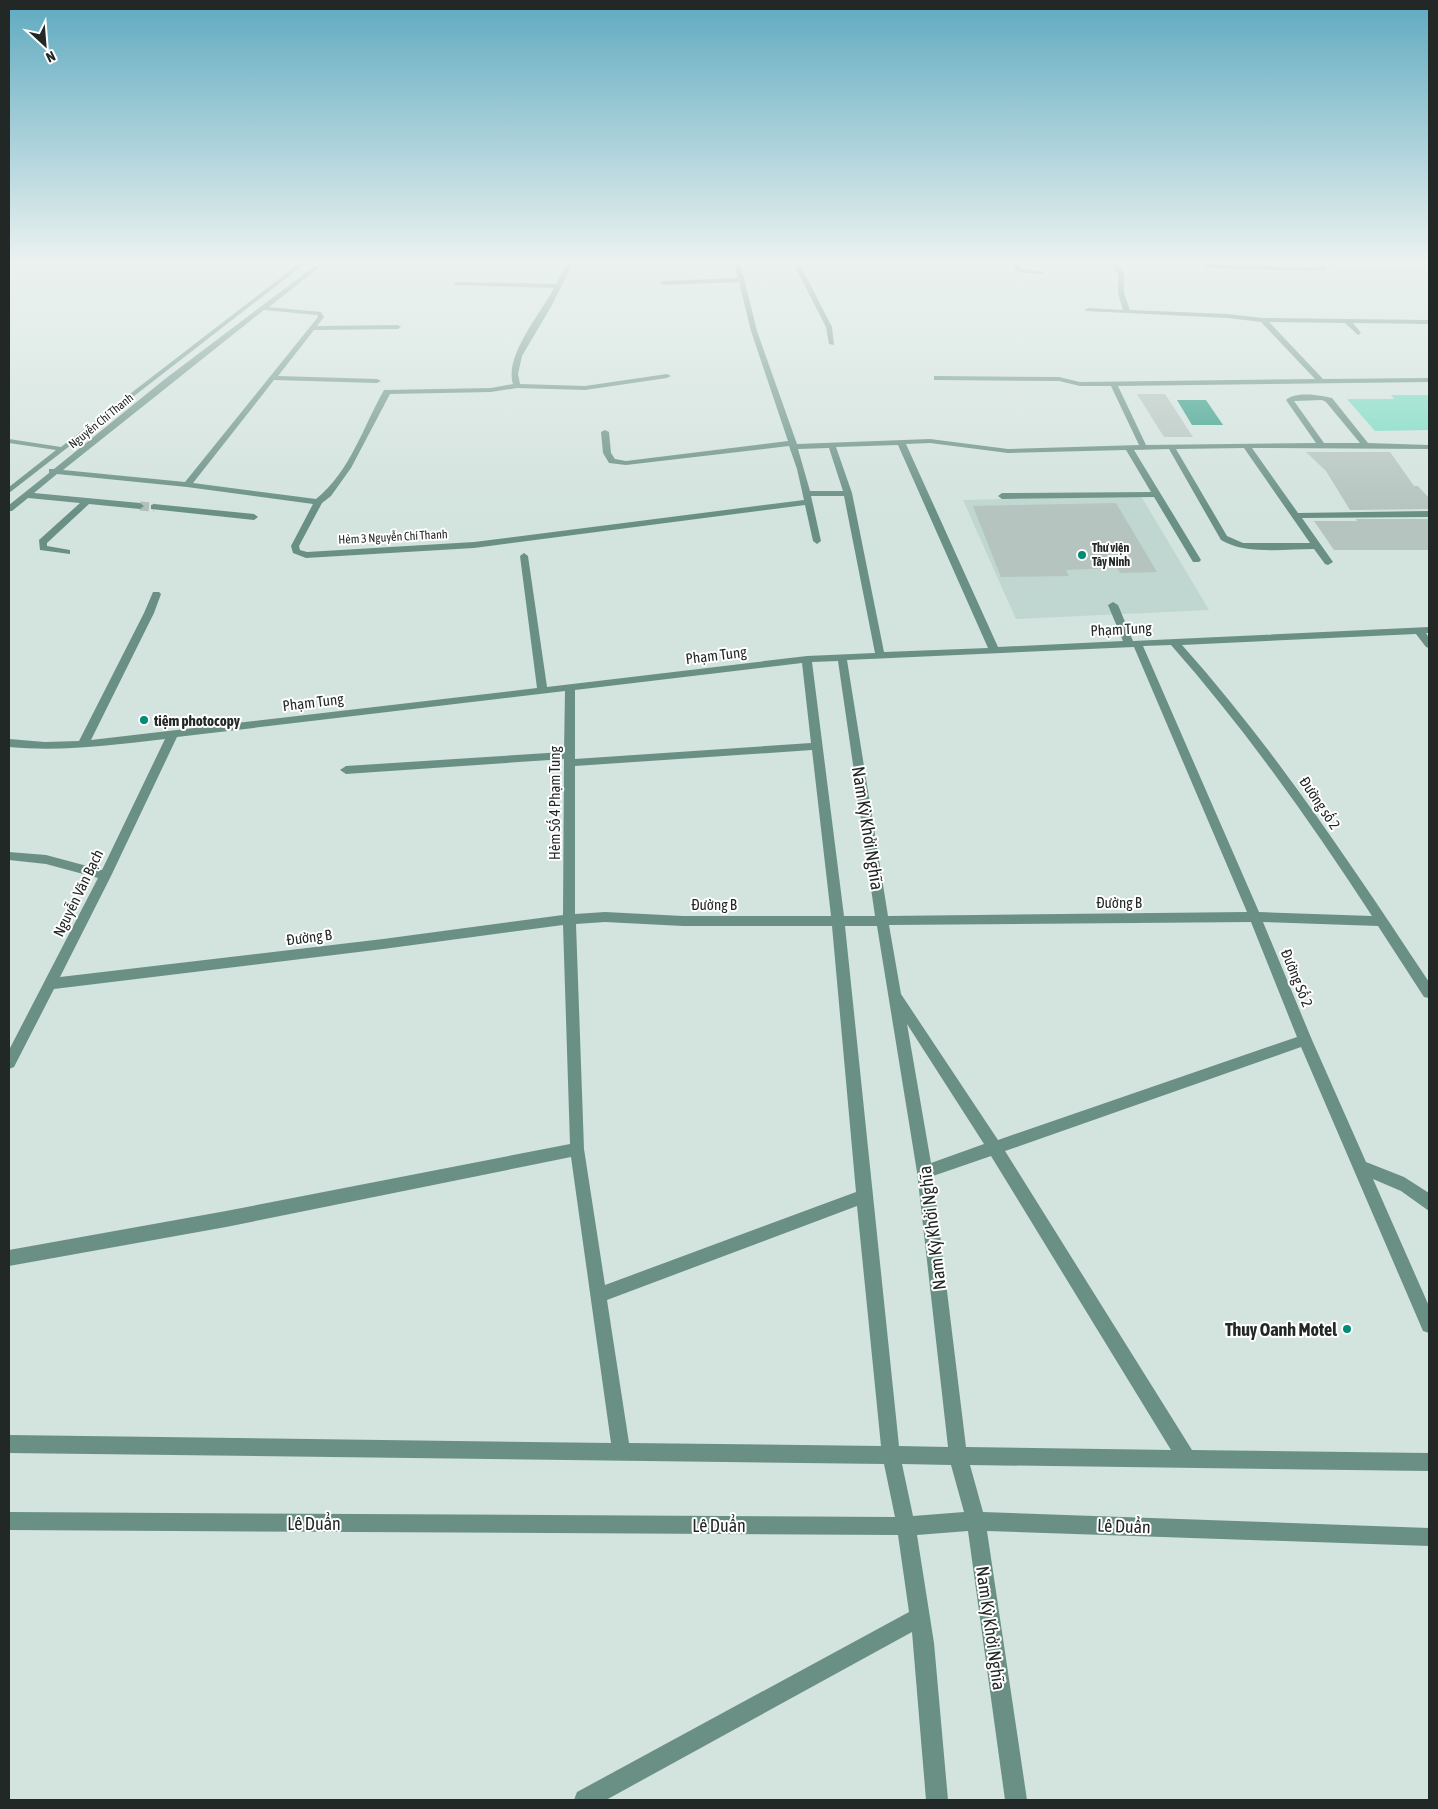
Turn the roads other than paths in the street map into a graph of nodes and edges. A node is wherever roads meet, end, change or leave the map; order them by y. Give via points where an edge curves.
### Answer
1 (197, 343) edge
2 (216, 343) edge
3 (299, 343) edge
4 (525, 343) edge
5 (758, 343) edge
6 (1286, 343) edge
7 (667, 376) dead end
8 (273, 378) junction
9 (937, 378) dead end
10 (149, 380) junction
11 (1321, 380) junction
12 (1429, 380) edge
13 (168, 381) junction
14 (377, 381) dead end
15 (1114, 384) junction
16 (517, 386) junction
17 (605, 432) dead end
18 (9, 441) edge
19 (902, 444) junction
20 (1321, 444) junction
21 (792, 445) junction
22 (1246, 445) junction
23 (1364, 445) junction
24 (832, 446) junction
25 (1143, 446) junction
26 (1171, 446) junction
27 (1128, 447) junction
28 (1429, 447) edge
29 (62, 449) junction
30 (36, 470) junction
31 (56, 471) junction
32 (187, 485) junction
33 (9, 491) edge
34 (848, 493) junction
35 (1156, 494) junction
36 (26, 495) junction
37 (1002, 496) dead end
38 (808, 498) junction
39 (87, 501) junction
40 (318, 502) junction
41 (140, 506) tunnel mouth
42 (154, 507) tunnel mouth
43 (9, 509) edge
44 (1429, 514) edge
45 (1294, 516) junction
46 (254, 517) dead end
47 (817, 541) dead end
48 (1316, 546) junction
49 (67, 552) dead end
50 (524, 556) dead end
51 (1196, 560) dead end
52 (1328, 562) dead end
53 (156, 594) dead end
54 (1113, 606) dead end
55 (1424, 630) edge
56 (1172, 641) junction
57 (1133, 643) junction
58 (1429, 644) edge
59 (994, 650) junction
60 (880, 655) junction
61 (842, 657) junction
62 (807, 659) junction
63 (570, 687) junction
64 (542, 690) junction
65 (172, 734) junction
66 (9, 743) edge
67 (83, 746) junction
68 (817, 746) junction
69 (569, 759) junction
70 (346, 770) dead end
71 (9, 856) edge
72 (105, 876) junction
73 (1255, 917) junction
74 (569, 919) junction
75 (882, 920) junction
76 (838, 921) junction
77 (1382, 921) junction
78 (50, 984) junction
79 (894, 993) junction
80 (1429, 993) edge
81 (1305, 1040) junction
82 (9, 1063) edge
83 (995, 1148) junction
84 (577, 1149) junction
85 (1362, 1168) junction
86 (926, 1172) junction
87 (864, 1196) junction
88 (1429, 1204) edge
89 (9, 1258) edge
90 (597, 1296) junction
91 (1429, 1325) edge
92 (9, 1444) edge
93 (621, 1451) junction
94 (890, 1455) junction
95 (958, 1456) junction
96 (1187, 1459) junction
97 (1429, 1462) edge
98 (976, 1521) junction
99 (9, 1522) edge
100 (906, 1526) junction
101 (1429, 1537) edge
102 (920, 1617) junction
103 (585, 1800) edge
104 (937, 1800) edge
105 (1016, 1800) edge

1 - 10 street, Nguyễn Chí Thanh
2 - 13 street, Nguyễn Chí Thanh
3 - 8 street
4 - 16 street via 515,366
5 - 21 street
6 - 11 street
7 - 16 street via 585,388
8 - 14 street
8 - 32 street
9 - 15 street via 1059,379 1080,384
10 - 13 street
10 - 29 street, Nguyễn Chí Thanh
11 - 12 street
11 - 15 street
13 - 31 street, Nguyễn Chí Thanh
15 - 25 street
16 - 40 street via 491,390 387,392 346,470 333,490
17 - 21 street via 607,453 612,461 626,463
18 - 29 street
19 - 24 street
19 - 27 street via 930,441 1008,451
19 - 59 street
20 - 22 street
20 - 23 street
20 - 23 street via 1290,400 1329,400
21 - 24 street
21 - 38 street
22 - 26 street
22 - 45 street
23 - 28 street
24 - 34 street
25 - 26 street
25 - 27 street
26 - 48 street via 1224,538 1242,546
27 - 35 street
29 - 30 street, Nguyễn Chí Thanh
30 - 31 street
30 - 33 street, Nguyễn Chí Thanh
31 - 32 street
31 - 36 street, Nguyễn Chí Thanh
32 - 40 street
34 - 38 street
34 - 60 street
35 - 37 street
35 - 51 street
36 - 39 street
36 - 43 street, Nguyễn Chí Thanh
38 - 40 street, Hẻm 3 Nguyễn Chí Thanh via 474,545 306,555 296,551 294,546
38 - 47 street
39 - 41 street
39 - 49 street via 42,542 43,548
42 - 46 street
44 - 45 street
45 - 48 street
48 - 52 street
50 - 64 street
53 - 67 street
54 - 57 street, Đường Số 2
55 - 56 street, Phạm Tung
55 - 58 street
56 - 57 street, Phạm Tung
56 - 77 street, Đường số 2 via 1205,676 1276,764
57 - 59 street, Phạm Tung
57 - 73 street, Đường Số 2
59 - 60 street, Phạm Tung
60 - 61 street, Phạm Tung
61 - 62 street, Phạm Tung
61 - 75 street, Nam Kỳ Khởi Nghĩa
62 - 63 street, Phạm Tung
62 - 68 street
63 - 64 street, Phạm Tung
63 - 69 street, Hẻm Số 4 Phạm Tung
64 - 65 street, Phạm Tung
65 - 67 street, Phạm Tung
65 - 72 street, Nguyễn Văn Bạch
66 - 67 street, Phạm Tung
68 - 69 street
68 - 76 street
69 - 70 street
69 - 74 street, Hẻm Số 4 Phạm Tung
71 - 72 street via 61,861
72 - 78 street, Nguyễn Văn Bạch
73 - 75 street, Đường B
73 - 77 street, Đường B
73 - 81 street, Đường Số 2
74 - 76 street, Đường B
74 - 78 street, Đường B
74 - 84 street, Hẻm Số 4 Phạm Tung
75 - 76 street, Đường B
75 - 79 street, Nam Kỳ Khởi Nghĩa
76 - 87 street
77 - 80 street, Đường số 2
78 - 82 street, Nguyễn Văn Bạch
79 - 83 street
79 - 86 street, Nam Kỳ Khởi Nghĩa
81 - 83 street
81 - 85 street, Đường Số 2
83 - 86 street
83 - 96 street
84 - 89 street via 236,1217
84 - 90 street, Hẻm Số 4 Phạm Tung
85 - 88 street via 1408,1186
85 - 91 street, Đường Số 2
86 - 95 street, Nam Kỳ Khởi Nghĩa
87 - 90 street
87 - 94 street
90 - 93 street, Hẻm Số 4 Phạm Tung
92 - 93 street
93 - 94 street
94 - 95 street
94 - 100 street
95 - 96 street
95 - 98 street, Nam Kỳ Khởi Nghĩa
96 - 97 street
98 - 100 street, Lê Duẩn
98 - 101 street, Lê Duẩn
98 - 105 street, Nam Kỳ Khởi Nghĩa
99 - 100 street, Lê Duẩn
100 - 102 street
102 - 103 street
102 - 104 street

